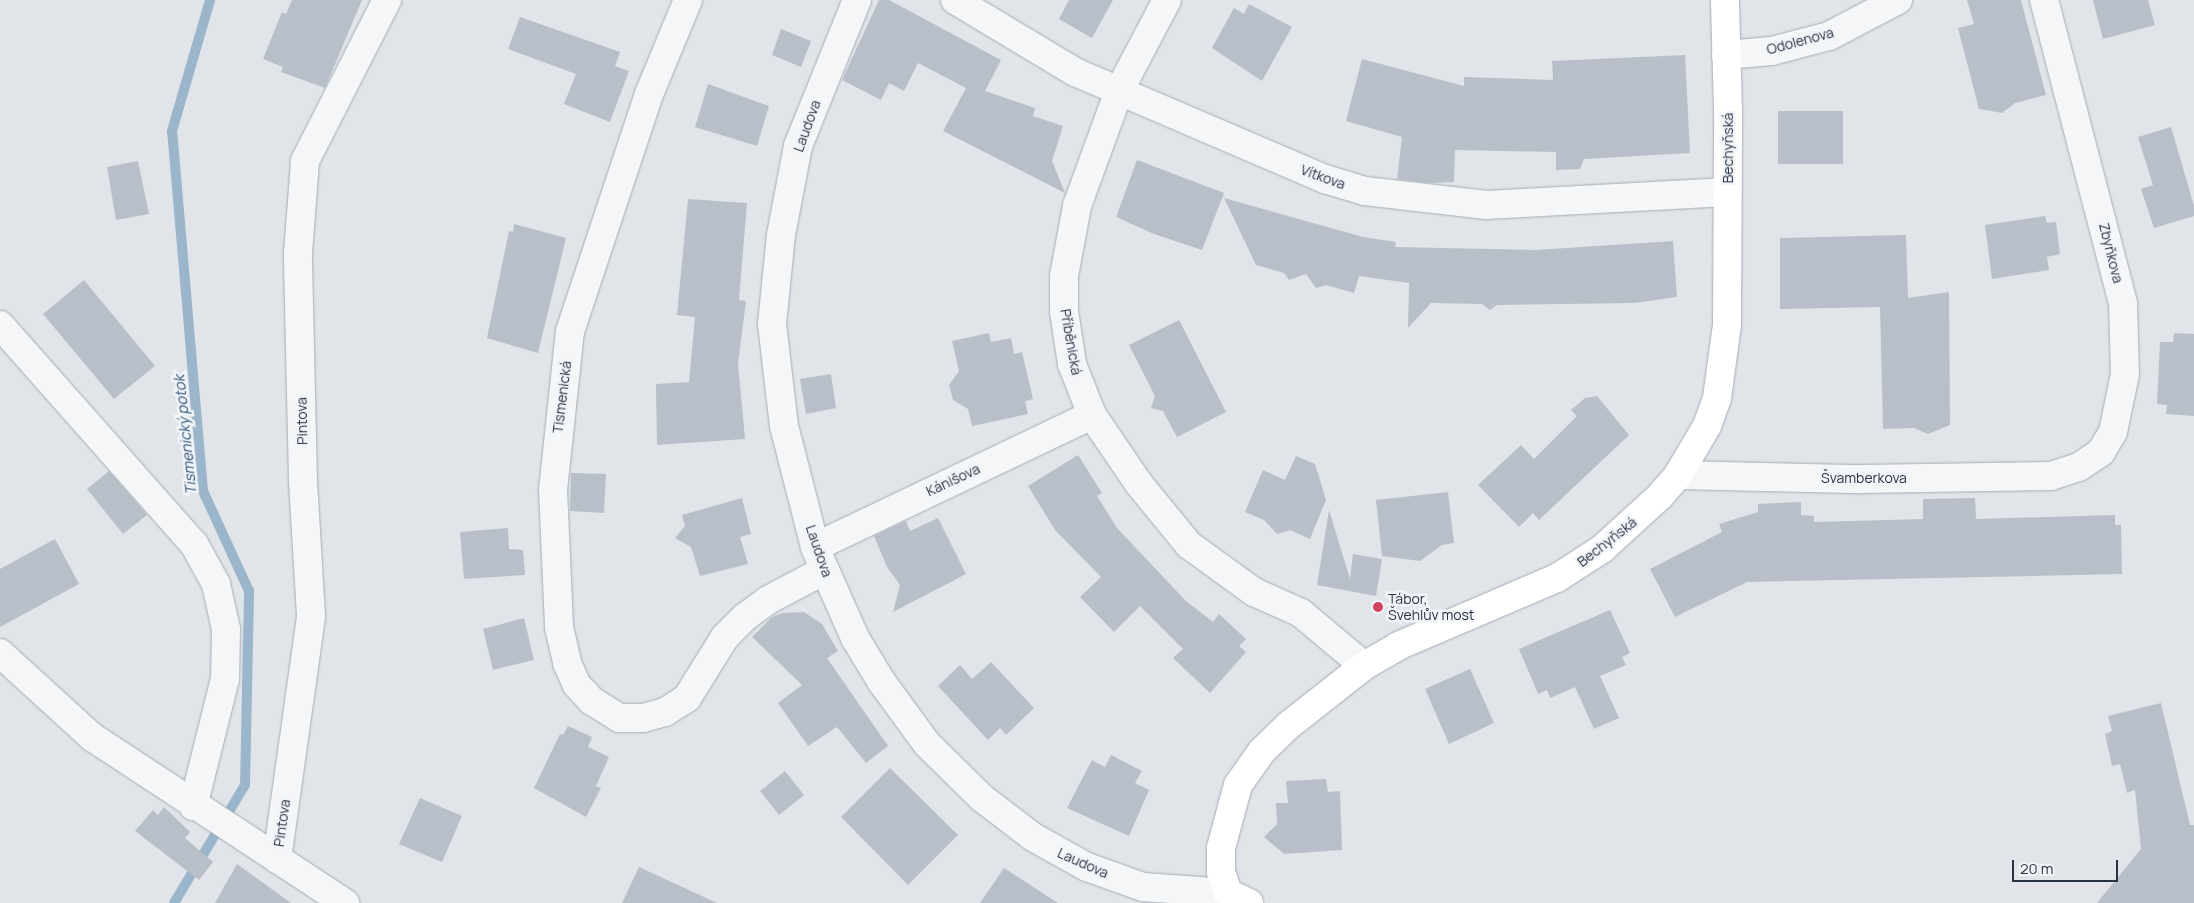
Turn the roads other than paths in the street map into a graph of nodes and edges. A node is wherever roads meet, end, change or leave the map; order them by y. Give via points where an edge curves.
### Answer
1 (387, 0) edge
2 (688, 0) edge
3 (857, 0) edge
4 (955, 0) edge
5 (1167, 0) edge
6 (1725, 0) edge
7 (1898, 0) edge
8 (2044, 0) edge
9 (1726, 55) junction
10 (1119, 91) junction
11 (1728, 192) junction
12 (0, 325) edge
13 (1092, 416) junction
14 (1678, 475) junction
15 (2051, 476) joint
16 (820, 559) junction
17 (0, 654) edge
18 (1364, 666) junction
19 (687, 698) joint
20 (193, 806) junction
21 (277, 859) junction
22 (1235, 900) edge
23 (345, 903) edge

1 - 21 street, Pintova via 305,161 298,253 311,616
2 - 19 street, Tismenická via 649,94 570,331 553,489 559,627 567,663 577,685 592,701 619,718 643,718 664,712
3 - 16 street, Laudova via 798,146 781,235 772,324 784,426
4 - 10 street, Vítkova via 1075,72
5 - 10 street, Příběnická
6 - 9 main road, Bechyňská
7 - 9 street, Odolenova via 1829,36 1772,51
8 - 15 street, Zbyňkova via 2116,270 2126,336 2119,410 2108,443 2091,460
9 - 11 main road, Bechyňská
10 - 11 street, Vítkova via 1325,179 1374,192 1486,205
10 - 13 street, Příběnická via 1077,206 1064,276 1064,311 1072,364
11 - 14 main road, Bechyňská via 1727,325 1723,368 1707,426
12 - 20 street via 194,544 216,584 226,629 225,679
13 - 16 street, Kánišova
13 - 18 street, Příběnická via 1139,484 1189,545 1254,592 1301,613
14 - 15 street, Švamberkova via 1861,479
14 - 18 main road, Bechyňská via 1623,532 1557,578 1398,646
16 - 19 street, Kánišova via 745,617 725,637
16 - 22 street, Laudova via 855,638 881,681 927,744 982,798 1033,837 1087,867 1143,887
17 - 20 street, Pintova via 92,737
18 - 22 main road, Bechyňská via 1289,725 1262,751 1238,785 1221,848 1221,872
20 - 21 street, Pintova
21 - 23 street, Pintova

